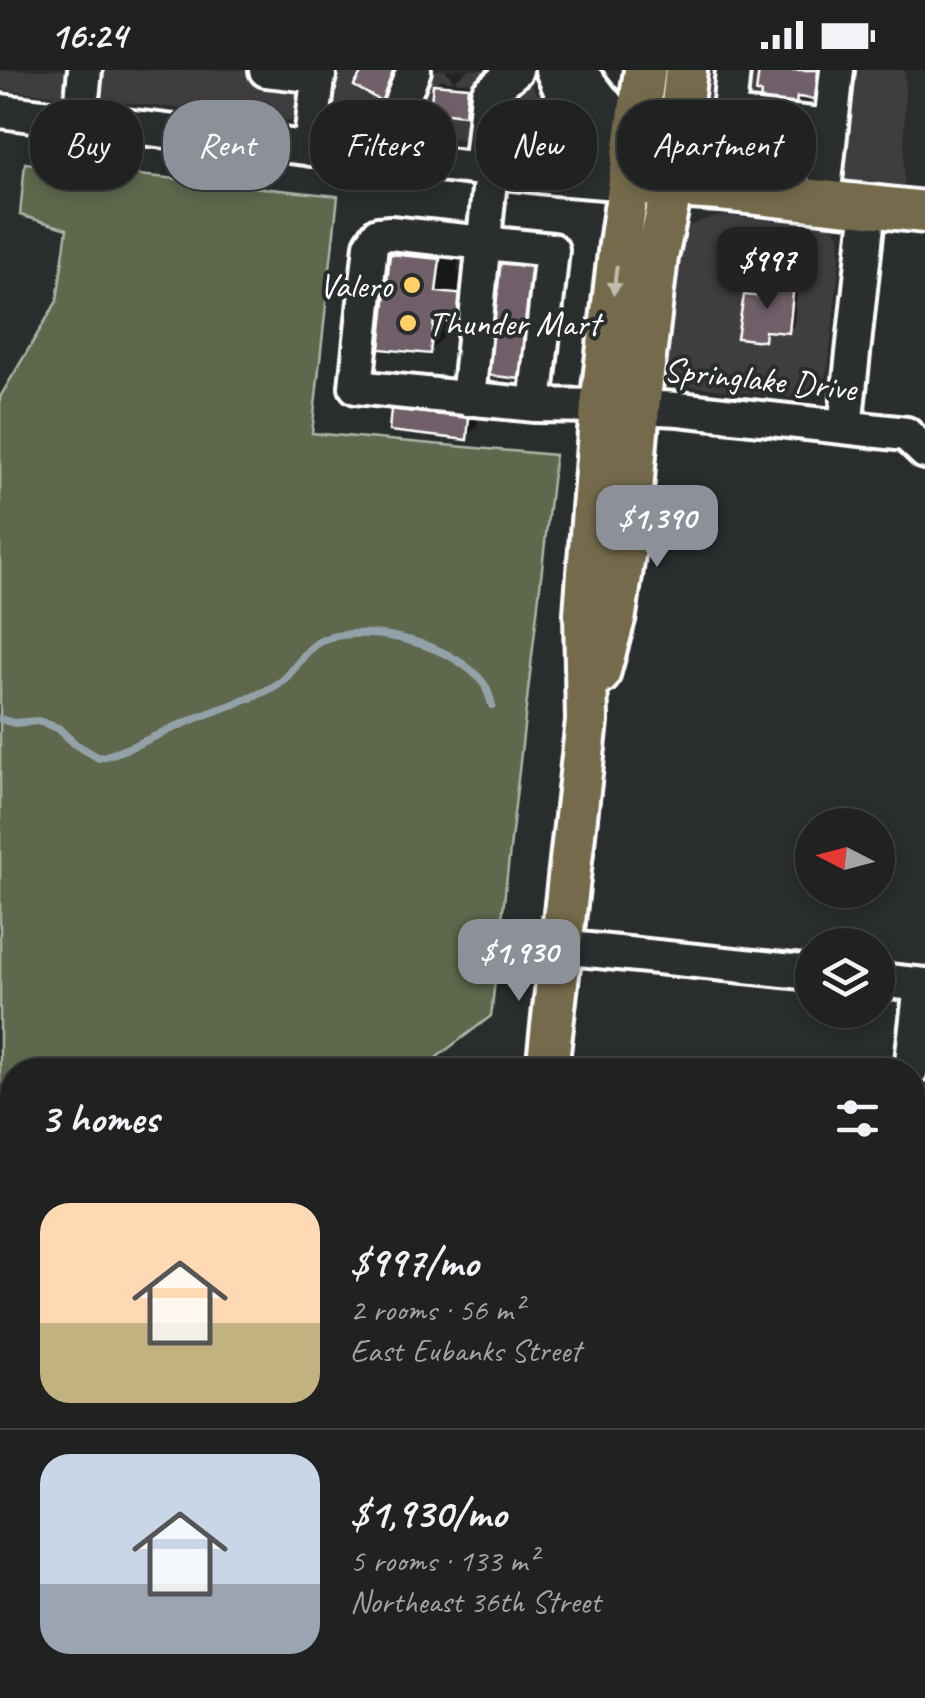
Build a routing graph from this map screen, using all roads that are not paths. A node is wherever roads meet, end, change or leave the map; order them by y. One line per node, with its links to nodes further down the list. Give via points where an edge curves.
1 (85, 70): 12 (street)
2 (266, 70): 10 (street)
3 (414, 70): 14 (street)
4 (516, 70): 15 (street)
5 (552, 70): 16 (street)
6 (574, 70): 22 (street)
7 (645, 70): 17 (main road)
8 (837, 70): 24 (street)
9 (686, 71): 11 (street); 18 (main road)
10 (319, 73): 13 (street)
11 (733, 74): 19 (street)
12 (82, 100)
13 (316, 100)
14 (402, 100)
15 (488, 100)
16 (564, 100)
17 (641, 100)
18 (682, 100)
19 (730, 100)
20 (0, 111): 21 (street)
21 (30, 114)
22 (617, 118)
23 (816, 124): 24 (street)
24 (831, 126): 31 (street)
25 (143, 128): 27 (street)
26 (597, 143): 28 (street)
27 (310, 148)
28 (617, 168)
29 (816, 179): 31 (street)
30 (816, 182): 31 (main road)
31 (825, 182): 35 (main road)
32 (490, 190): 37 (street)
33 (629, 190): 40 (main road, one-way to 40, via 620,244)
34 (671, 190): 40 (main road)
35 (869, 206): 36 (main road); 41 (street)
36 (925, 212)
37 (484, 242): 38 (street); 38 (street, Springlake Drive, via 378,234 371,245 356,387); 39 (street, via 552,250)
38 (468, 399): 39 (street, Springlake Drive)
39 (535, 406): 40 (street, Springlake Drive)
40 (620, 406): 41 (street, Springlake Drive); 43 (main road, via 630,515 615,615 586,722)
41 (845, 427): 42 (street, Springlake Drive, via 906,434)
42 (925, 452)
43 (560, 946): 44 (street); 47 (main road)
44 (795, 971)
45 (895, 982): 46 (street)
46 (923, 985): 48 (street)
47 (548, 1058)
48 (913, 1058)

